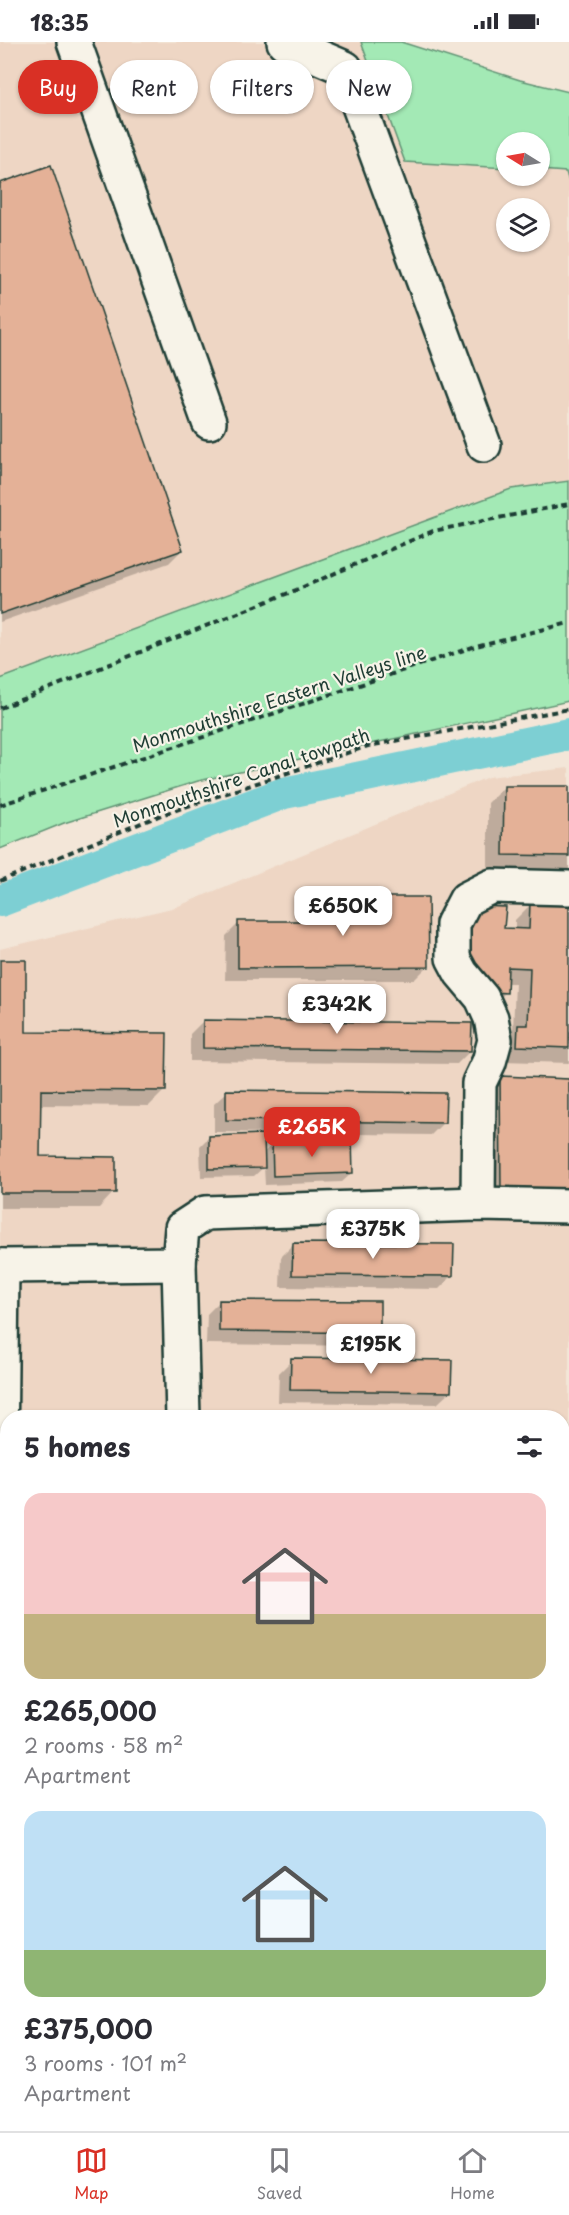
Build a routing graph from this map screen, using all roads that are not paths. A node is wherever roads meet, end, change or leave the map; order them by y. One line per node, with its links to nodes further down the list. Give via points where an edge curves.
1 (74, 42): 3 (street)
2 (284, 42): 4 (street, via 345,68)
3 (209, 422)
4 (484, 445)
5 (569, 888): 6 (street, via 492,886 466,899 453,924 453,958 482,999 495,1040 479,1083)
6 (478, 1204): 7 (street); 8 (street, via 205,1213 182,1228)
7 (569, 1206)
8 (179, 1264): 9 (street); 11 (street)
9 (1, 1266): 10 (street)
10 (0, 1410)
11 (183, 1410)

